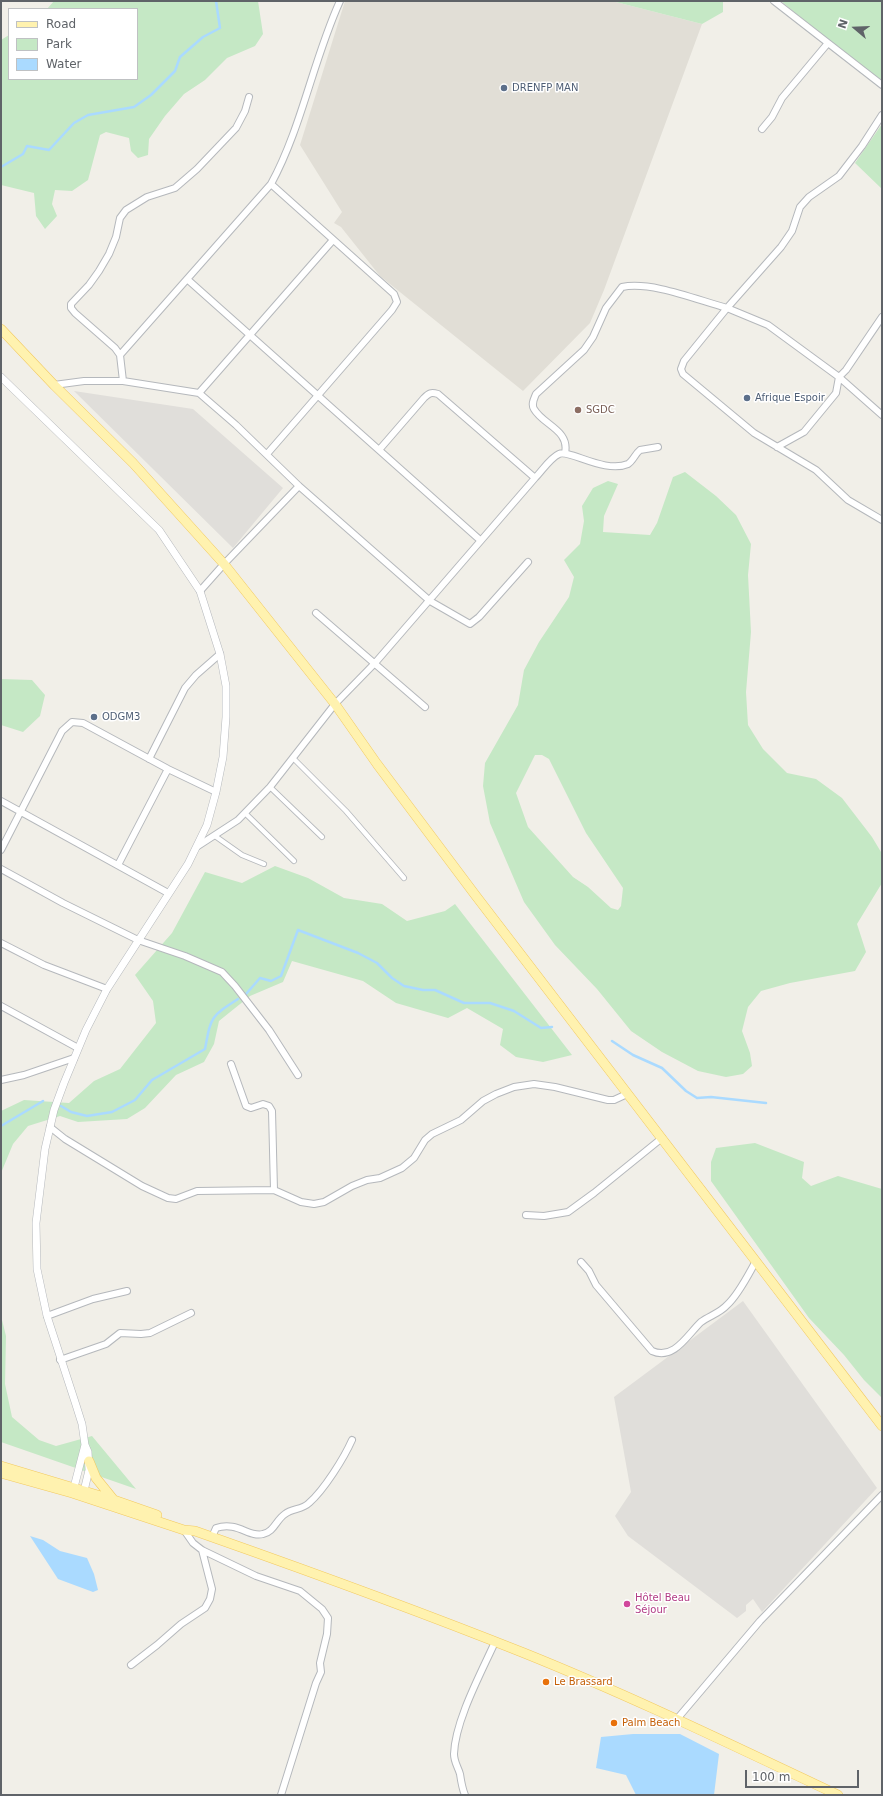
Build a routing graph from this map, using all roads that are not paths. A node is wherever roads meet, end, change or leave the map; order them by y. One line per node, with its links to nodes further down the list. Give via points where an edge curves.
1 (340, 1): 8 (street, via 331,20 294,131)
2 (774, 1): 3 (street)
3 (828, 43): 4 (street); 7 (street, via 782,98)
4 (882, 84)
5 (249, 97): 15 (street, via 236,128 197,169 175,188 147,197 126,210 120,218 109,254 89,285 71,304 75,313)
6 (882, 115): 11 (street, via 839,176 800,207 792,231 781,247)
7 (762, 129)
8 (271, 184): 9 (street); 10 (street)
9 (333, 240): 14 (street); 21 (street, via 394,294 397,302)
10 (187, 279): 14 (street); 15 (street)
11 (727, 308): 17 (street, via 768,325); 24 (street, via 684,362 681,368 683,374 754,433); 26 (street, via 655,288 634,285 622,287 606,308 584,350 536,394 533,402 534,409 563,436 567,445)
12 (882, 317): 17 (street)
13 (1, 329): 19 (main road)
14 (250, 335): 20 (street); 21 (street)
15 (120, 355): 18 (street)
16 (1, 377): 34 (street, via 153,522)
17 (839, 377): 22 (street); 24 (street, via 836,393 804,432)
18 (123, 381): 19 (street, via 84,381); 20 (street)
19 (54, 385): 33 (main road, via 133,463)
20 (199, 393): 27 (street)
21 (317, 396): 25 (street); 27 (street)
22 (882, 415)
23 (658, 447): 26 (street, via 640,450 630,463 619,466 600,465)
24 (777, 447): 30 (street, via 816,470 848,500)
25 (379, 450): 28 (street, via 424,398 429,393 434,393); 31 (street)
26 (565, 453): 28 (street, via 557,455)
27 (267, 454): 29 (street)
28 (535, 478): 31 (street)
29 (299, 486): 33 (street); 35 (street)
30 (882, 520)
31 (480, 540): 35 (street)
32 (528, 562): 35 (street, via 470,624)
33 (224, 564): 34 (street); 39 (main road)
34 (200, 591): 37 (street)
35 (430, 600): 38 (street)
36 (316, 613): 38 (street)
37 (220, 654): 42 (street, via 185,688); 45 (street, via 226,686 226,717 223,757)
38 (375, 663): 39 (street); 40 (street)
39 (335, 704): 41 (street); 68 (main road, via 434,841)
40 (425, 707)
41 (294, 758): 44 (street); 57 (street, via 346,811)
42 (149, 759): 43 (street); 47 (street, via 83,723 72,722 62,731)
43 (168, 770): 45 (street); 55 (street)
44 (270, 787): 48 (street); 50 (street)
45 (216, 792): 51 (street)
46 (1, 801): 47 (street)
47 (21, 811): 52 (street); 55 (street)
48 (245, 813): 49 (street); 53 (street)
49 (215, 836): 51 (street); 54 (street, via 242,855)
50 (322, 838)
51 (198, 846): 58 (street)
52 (1, 850)
53 (294, 861)
54 (264, 864)
55 (118, 865): 58 (street)
56 (1, 869): 59 (street)
57 (404, 878)
58 (168, 893): 59 (street)
59 (138, 940): 61 (street); 66 (street, via 222,972 269,1030)
60 (1, 943): 61 (street, via 44,965)
61 (107, 989): 63 (street)
62 (1, 1006): 63 (street)
63 (78, 1048): 64 (street)
64 (74, 1058): 67 (street); 69 (street)
65 (231, 1064): 71 (street, via 246,1106 251,1108 263,1104 269,1106 272,1111)
66 (298, 1075)
67 (1, 1080)
68 (627, 1094): 70 (main road); 71 (street, via 608,1100 555,1086 534,1084 514,1087 483,1101 461,1120 432,1134 414,1158 392,1173 360,1183 324,1202 314,1204 301,1202)
69 (50, 1127): 71 (street, via 65,1139 142,1186 168,1198 176,1199 197,1191); 77 (street, via 40,1178 36,1224 37,1269)
70 (662, 1138): 72 (street, via 568,1212 544,1216); 73 (main road)
71 (274, 1190)
72 (526, 1215)
73 (756, 1261): 74 (street, via 727,1306 701,1322 688,1339 668,1353 662,1354 652,1351 596,1285); 79 (main road)
74 (581, 1262)
75 (126, 1291): 77 (street, via 93,1299)
76 (191, 1313): 78 (street, via 150,1333 120,1333 106,1344)
77 (47, 1316): 78 (street)
78 (60, 1360): 81 (street, via 82,1424)
79 (882, 1426)
80 (352, 1440): 91 (street, via 337,1468 310,1503 301,1509 290,1510 271,1530 262,1535 232,1526 223,1526 216,1528)
81 (85, 1445): 82 (street); 85 (street)
82 (89, 1462): 86 (street); 88 (main road, via 98,1482)
83 (1, 1466): 85 (main road)
84 (1, 1473): 85 (main road)
85 (73, 1490): 86 (main road)
86 (84, 1494): 88 (main road); 89 (main road)
87 (882, 1495): 95 (street, via 760,1621)
88 (114, 1500): 90 (main road)
89 (184, 1530): 90 (main road); 92 (street, via 193,1543)
90 (195, 1531): 91 (main road)
91 (212, 1537): 93 (main road)
92 (202, 1550): 94 (street, via 212,1589 205,1608); 96 (street, via 256,1576 300,1591 322,1609 328,1618 328,1634 320,1662 321,1672)
93 (495, 1642): 95 (main road); 97 (street, via 462,1718 455,1743 455,1763)
94 (130, 1665)
95 (677, 1719): 98 (main road)
96 (280, 1795)
97 (465, 1795)
98 (838, 1795)

